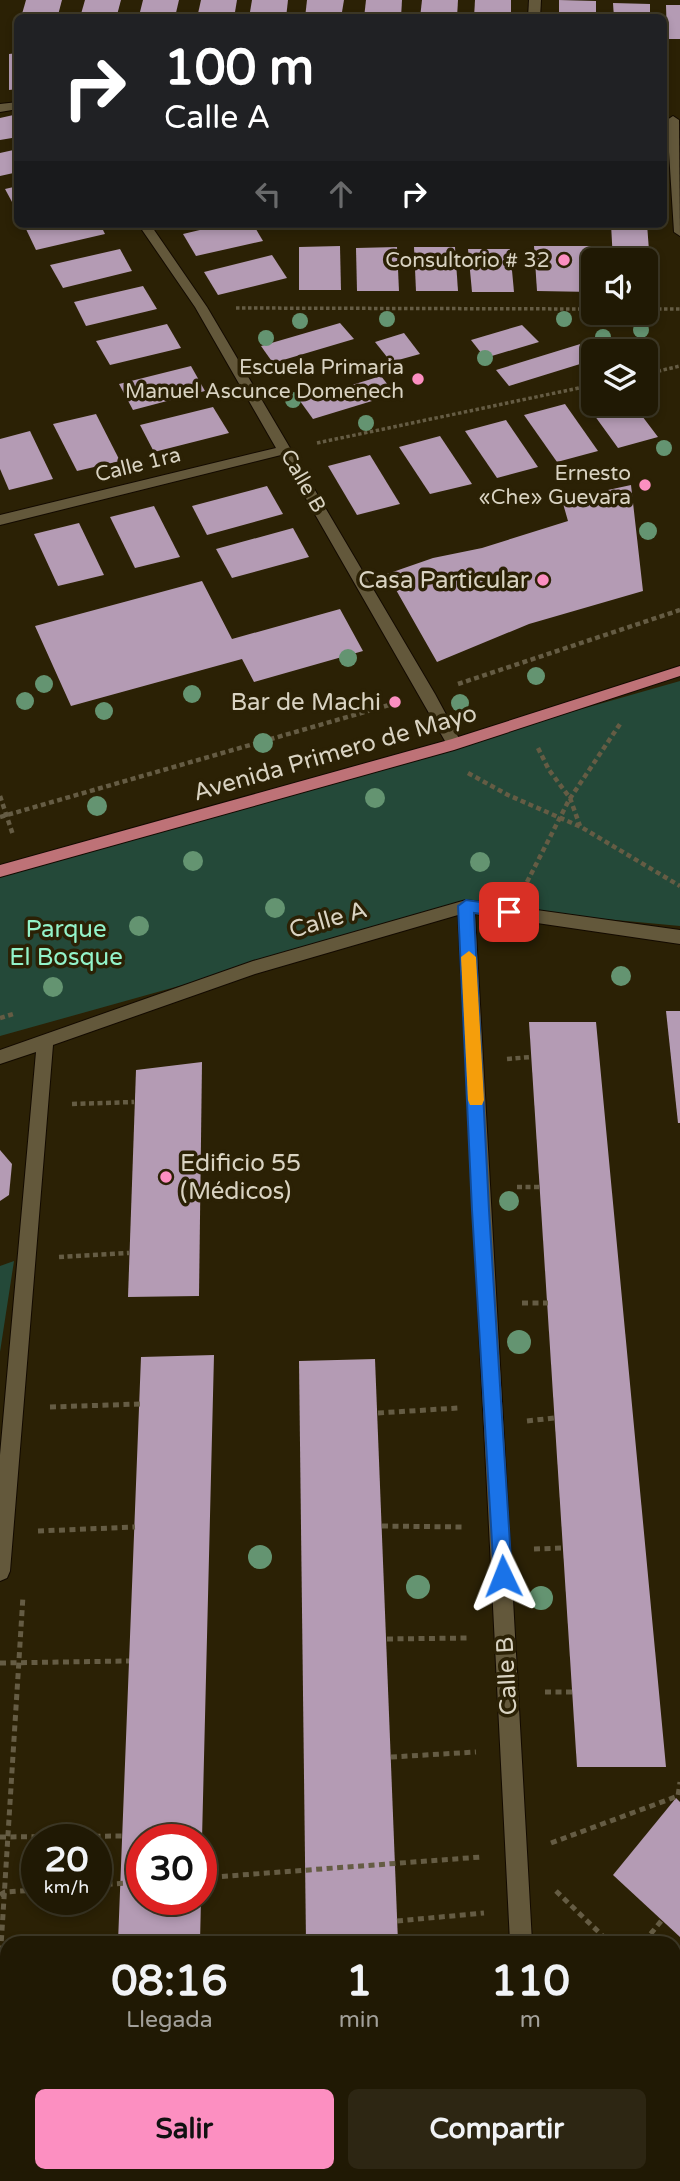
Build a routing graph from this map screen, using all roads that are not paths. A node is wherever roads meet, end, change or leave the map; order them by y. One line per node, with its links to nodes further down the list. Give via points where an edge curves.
1 (672, 120): 3 (street)
2 (147, 228): 4 (street, Calle B, via 201,307)
3 (680, 232)
4 (285, 450): 5 (street, Calle 1ra); 7 (street, Calle B)
5 (0, 520)
6 (680, 671): 7 (main road, Avenida Primero de Mayo)
7 (454, 744): 8 (main road, Avenida Primero de Mayo)
8 (0, 871)
9 (466, 906): 10 (street, Calle A); 11 (street, Calle A, via 253,968); 14 (street, Calle B)
10 (680, 937)
11 (45, 1042): 12 (street, Calle A); 13 (street)
12 (0, 1057)
13 (0, 1571)
14 (521, 1936)

